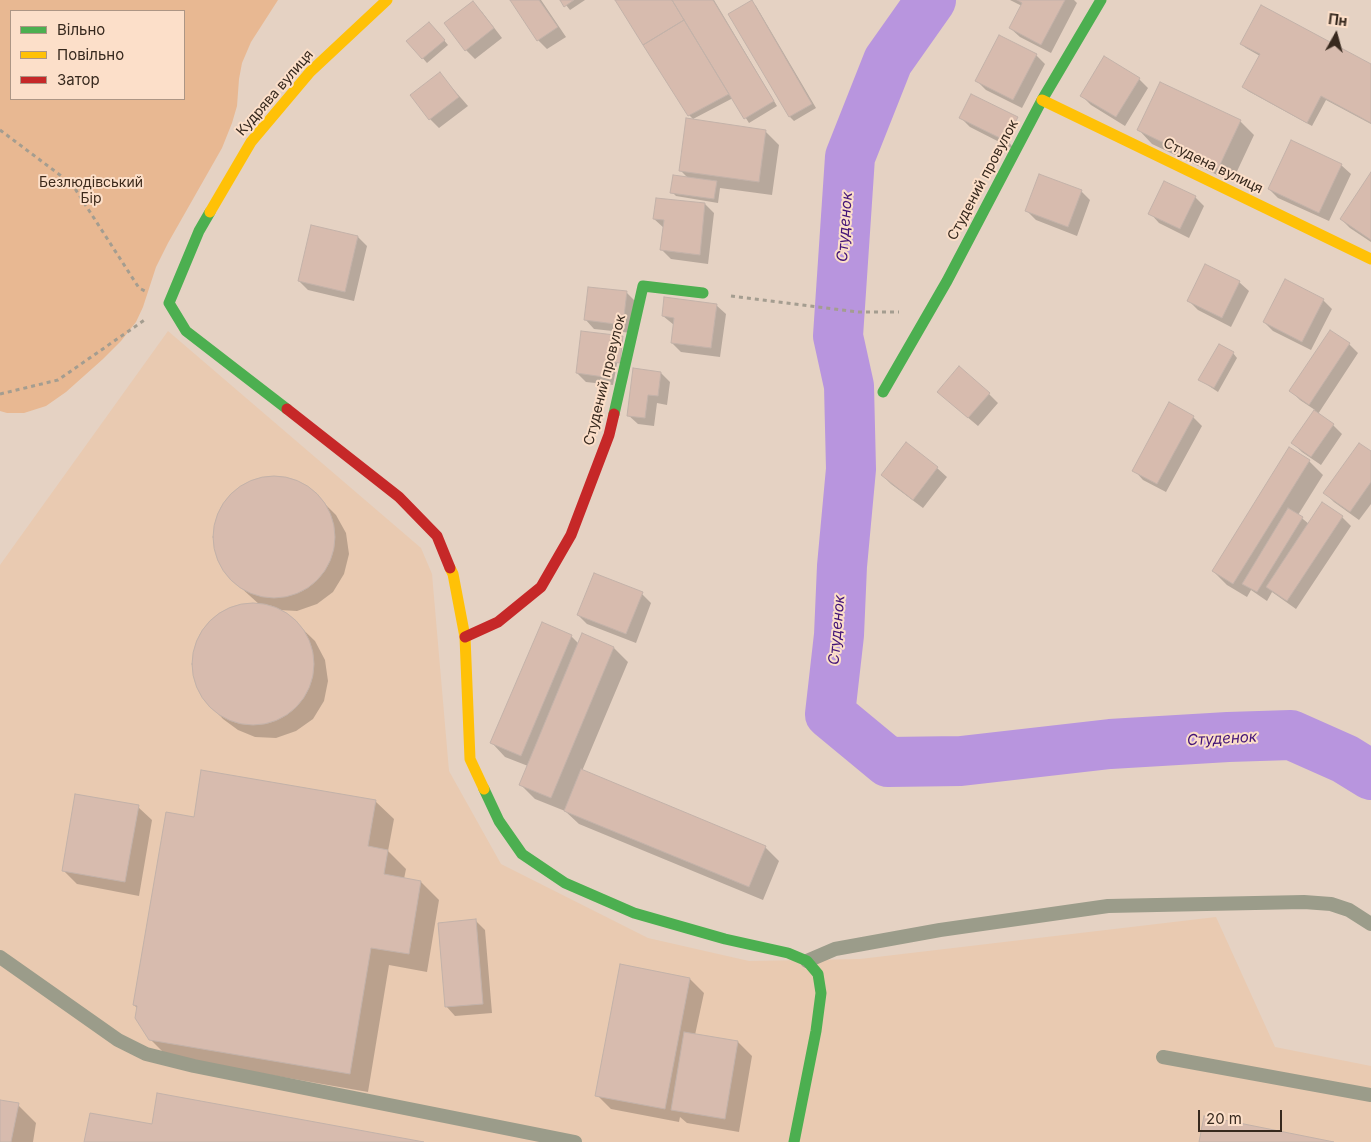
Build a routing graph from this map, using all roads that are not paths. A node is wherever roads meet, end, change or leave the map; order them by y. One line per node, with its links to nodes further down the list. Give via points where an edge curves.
1 (387, 0): 7 (street, Кудрява вулиця, via 310,72 251,142 199,231 169,303 186,331 399,497 437,536 453,574)
2 (1101, 0): 3 (street, Студений провулок)
3 (1042, 100): 4 (street, Студена вулиця); 6 (street, Студений провулок, via 929,313)
4 (1371, 259)
5 (703, 293): 7 (street, Студений провулок, via 643,286 609,434 571,535 541,587 498,622)
6 (883, 392)
7 (465, 637): 10 (street, via 470,759 499,822 522,854 564,883 634,913)
8 (1371, 924): 10 (lane, via 1349,910 1331,904 1304,902 1108,906 921,933 836,949)
9 (0, 957): 13 (lane, via 118,1040 146,1054)
10 (807, 960): 14 (street, via 818,974 821,993)
11 (1163, 1057): 12 (lane)
12 (1371, 1095)
13 (575, 1142)
14 (794, 1142)

